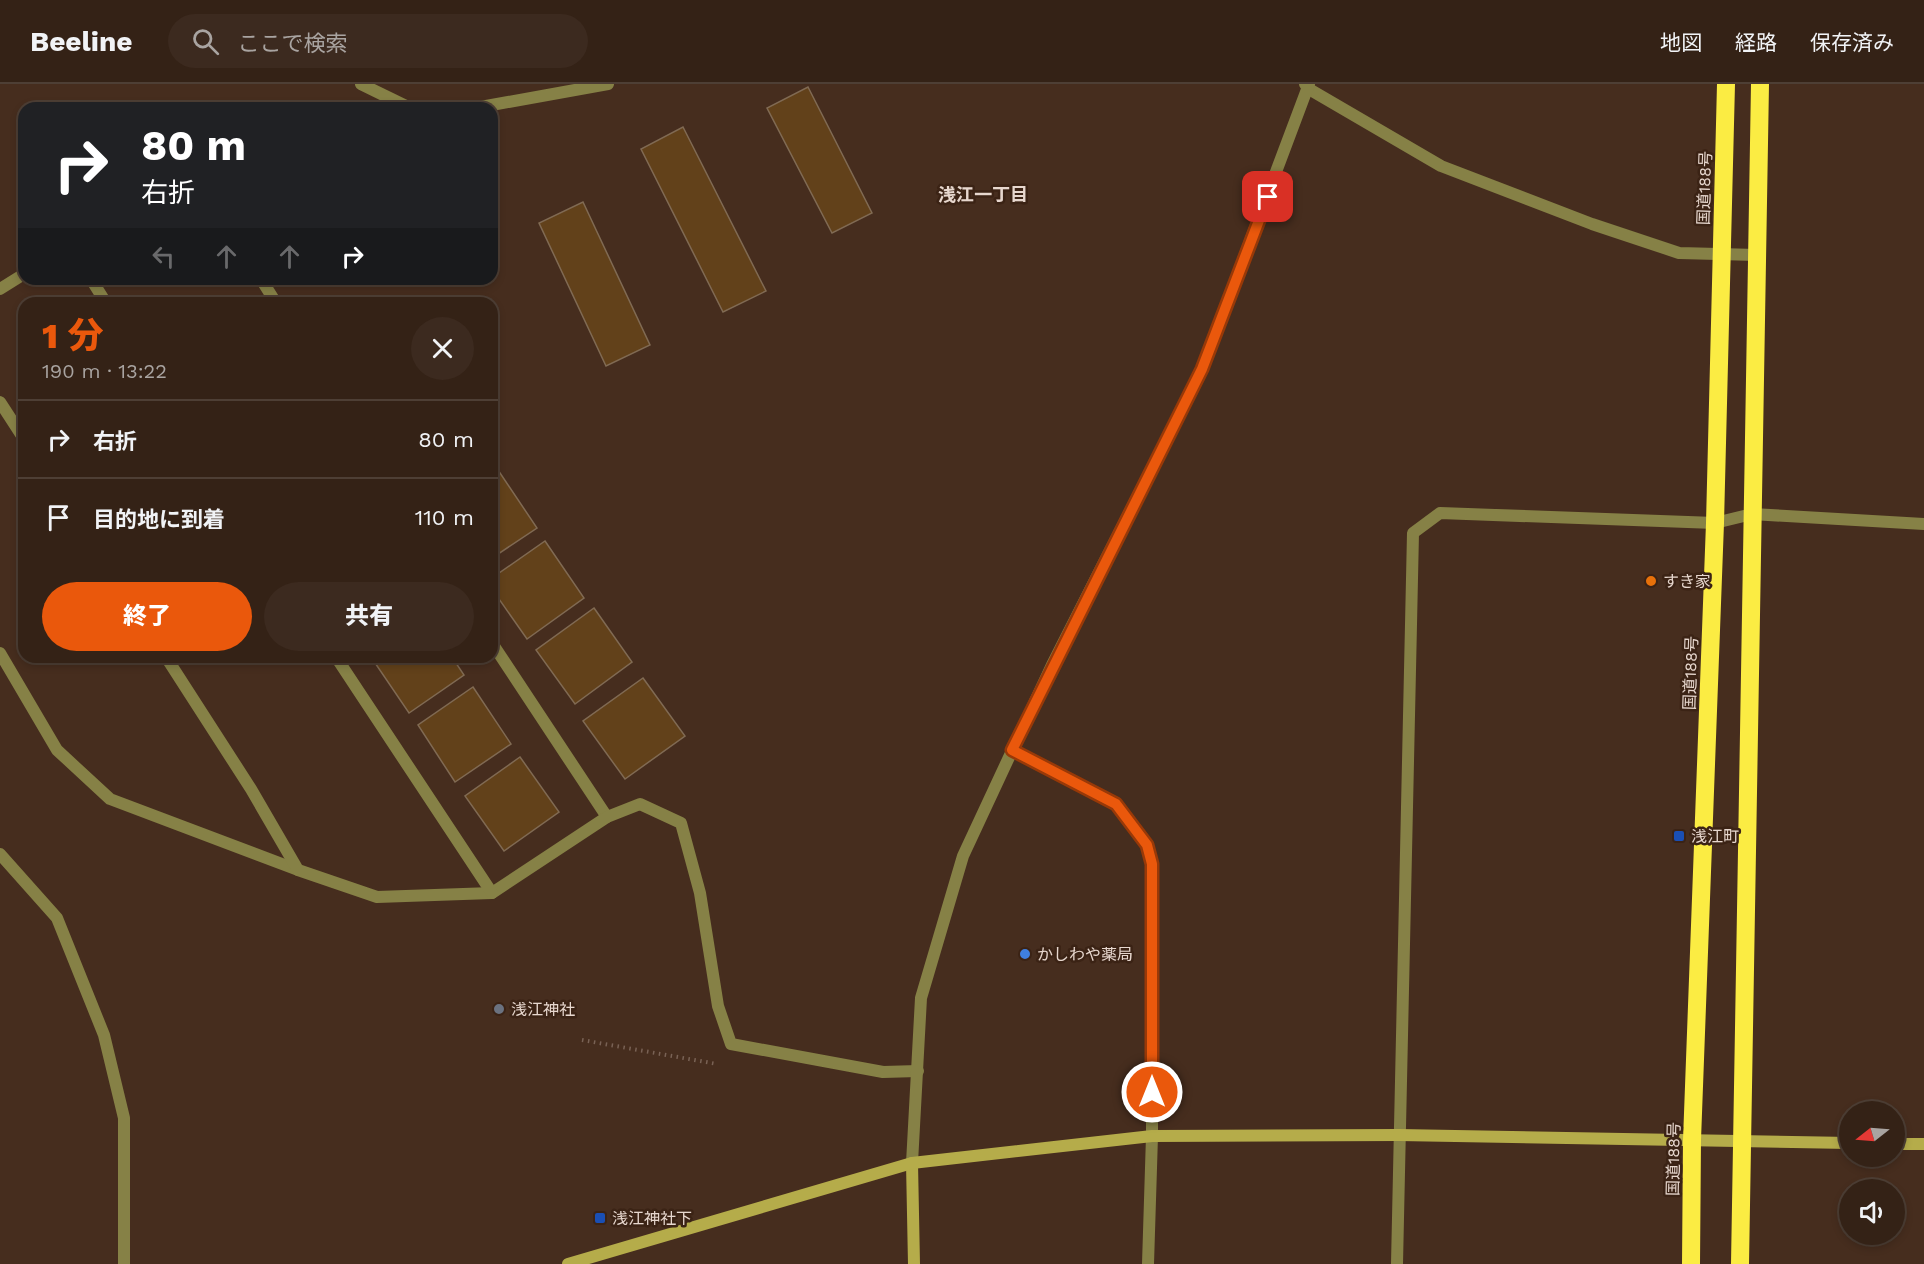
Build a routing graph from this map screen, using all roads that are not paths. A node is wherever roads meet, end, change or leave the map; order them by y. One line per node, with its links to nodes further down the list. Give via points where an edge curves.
1 (361, 84): 6 (street)
2 (608, 84): 7 (street)
3 (1726, 84): 9 (highway, 国道188号)
4 (1760, 84): 8 (highway)
5 (1308, 86): 9 (street, via 1441,166 1679,253); 21 (street, via 1202,369)
6 (398, 102)
7 (498, 104)
8 (1757, 255): 9 (street); 14 (highway)
9 (1722, 256): 15 (highway, 国道188号)
10 (18, 278): 11 (street)
11 (0, 289)
12 (2, 409): 13 (street)
13 (18, 431)
14 (1752, 514): 15 (street); 16 (street); 30 (highway)
15 (1715, 523): 27 (street, via 1440,513 1413,533); 29 (highway, 国道188号)
16 (1924, 524)
17 (498, 652): 22 (street)
18 (0, 653): 24 (street, via 57,750 110,799)
19 (170, 663): 24 (street)
20 (340, 663): 25 (street)
21 (1012, 750): 26 (street, via 963,856 924,987); 28 (street, via 1116,804 1147,845 1152,864)
22 (607, 817): 25 (street); 26 (street, via 640,804 681,823 700,893 718,1006 731,1044 883,1072)
23 (0, 854): 35 (street, via 57,918 104,1035 124,1118)
24 (298, 870): 25 (street, via 377,897)
25 (492, 893)
26 (918, 1071): 34 (street)
27 (1400, 1135): 28 (street); 29 (street); 39 (street)
28 (1152, 1136): 34 (street); 38 (street)
29 (1692, 1140): 30 (street); 40 (highway, 国道188号)
30 (1744, 1142): 31 (street); 41 (highway)
31 (1839, 1143)
32 (1905, 1144): 33 (street)
33 (1924, 1144)
34 (912, 1163): 36 (street); 37 (street)
35 (124, 1264)
36 (568, 1264)
37 (914, 1264)
38 (1148, 1264)
39 (1397, 1264)
40 (1691, 1264)
41 (1740, 1264)

